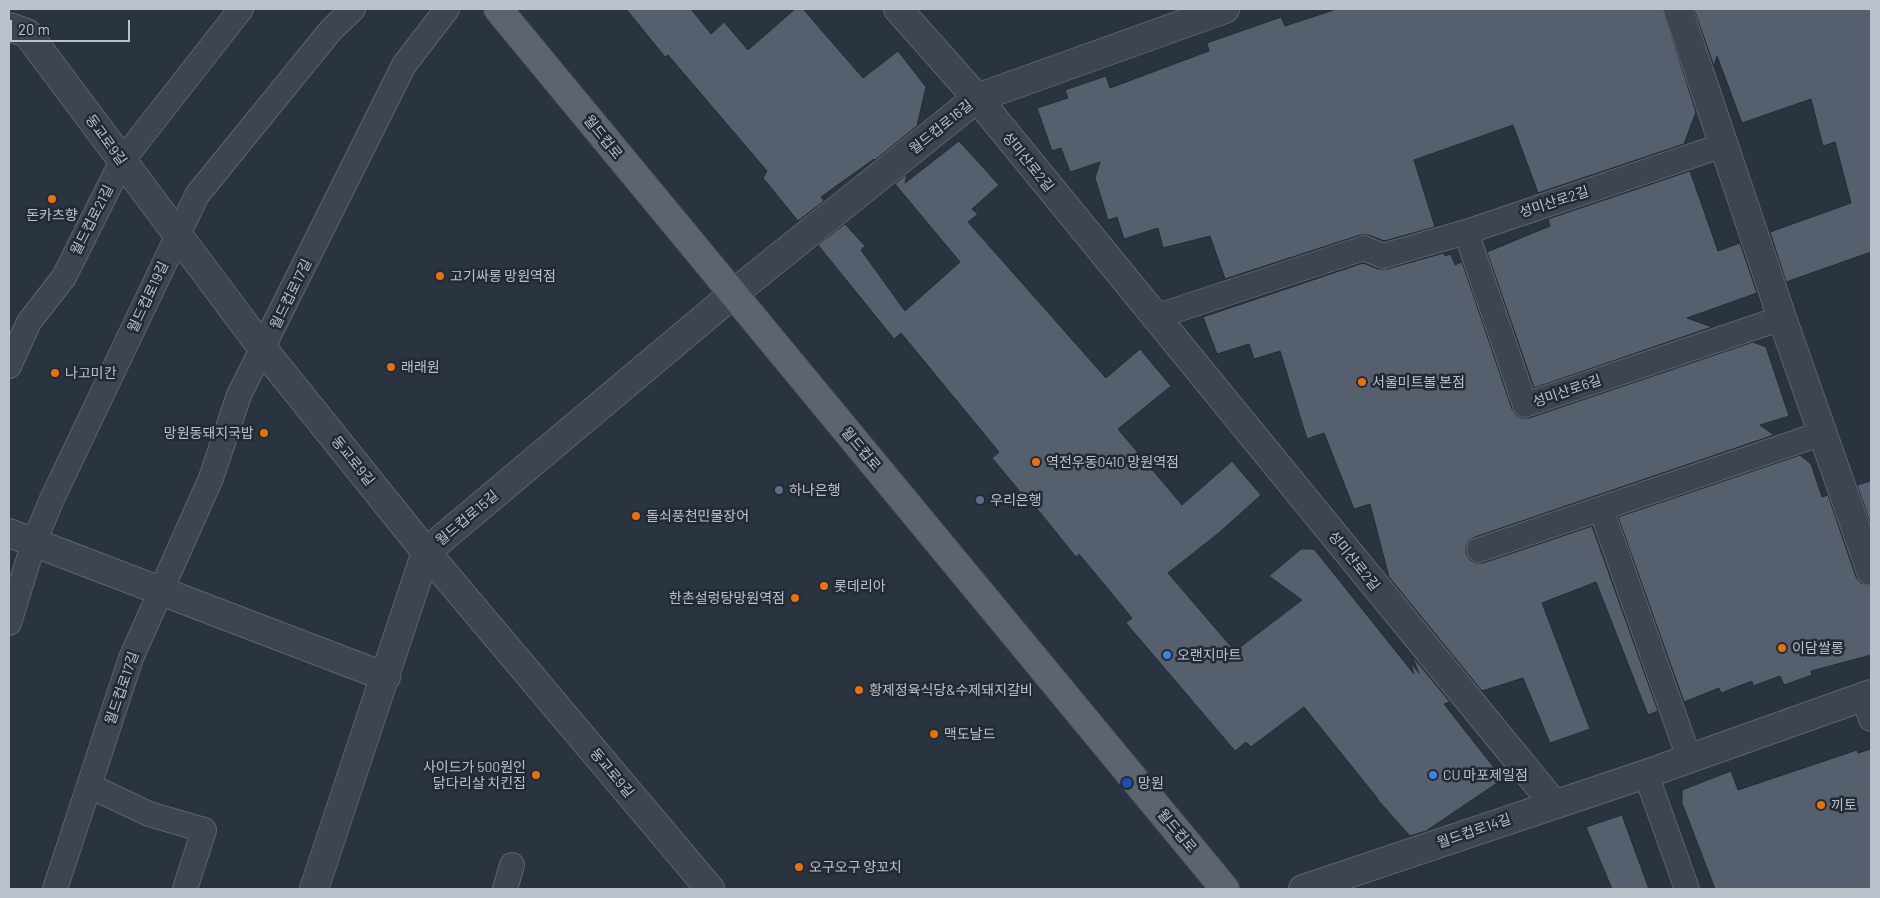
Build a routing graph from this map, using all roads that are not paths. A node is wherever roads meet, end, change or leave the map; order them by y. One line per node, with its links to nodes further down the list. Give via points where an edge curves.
1 (241, 9): 12 (lane, 월드컵로21길)
2 (353, 9): 14 (lane, 월드컵로19길, via 331,30 197,195)
3 (447, 9): 18 (lane, 월드컵로17길, via 404,65)
4 (498, 9): 15 (main road, 월드컵로)
5 (898, 9): 10 (street, 성미산로2길)
6 (1225, 9): 8 (street, 월드컵로16길)
7 (1678, 9): 11 (street)
8 (1182, 16): 10 (street, 월드컵로16길)
9 (9, 27): 12 (street, 동교로9길, via 27,33)
10 (977, 98): 15 (street, 월드컵로16길); 16 (street, 성미산로2길)
11 (1724, 145): 13 (lane, 성미산로2길); 17 (street)
12 (122, 161): 14 (street, 동교로9길); 19 (lane, 월드컵로21길, via 64,277 30,322)
13 (1466, 232): 16 (lane, 성미산로2길, via 1384,256 1364,248); 17 (lane, 성미산로6길, via 1525,405)
14 (178, 235): 18 (street, 동교로9길); 23 (lane, 월드컵로19길)
15 (733, 294): 25 (street, 월드컵로15길); 41 (main road, 월드컵로)
16 (1155, 317): 34 (street, 성미산로2길)
17 (1782, 318): 20 (street)
18 (263, 349): 25 (street, 동교로9길); 27 (lane, 월드컵로17길, via 239,395 211,478)
19 (9, 366)
20 (1823, 433): 21 (lane); 26 (street)
21 (1601, 509): 24 (lane); 31 (lane)
22 (9, 533): 23 (street)
23 (34, 542): 27 (street); 28 (lane, 월드컵로19길)
24 (1479, 550)
25 (426, 552): 29 (street, 월드컵로15길); 40 (street, 동교로9길)
26 (1871, 571)
27 (162, 592): 29 (street); 33 (lane, 월드컵로17길, via 131,658)
28 (9, 624)
29 (386, 676): 38 (street, 월드컵로15길)
30 (1869, 703): 31 (street, 월드컵로14길)
31 (1689, 758): 32 (street, 월드컵로14길)
32 (1646, 774): 34 (street, 월드컵로14길); 43 (lane)
33 (90, 786): 36 (lane, 월드컵로17길); 37 (lane, via 149,814 204,830)
34 (1554, 804): 42 (street, 월드컵로14길)
35 (512, 865): 39 (lane)
36 (54, 889)
37 (185, 889)
38 (314, 889)
39 (505, 889)
40 (710, 889)
41 (1225, 889)
42 (1303, 889)
43 (1687, 889)

